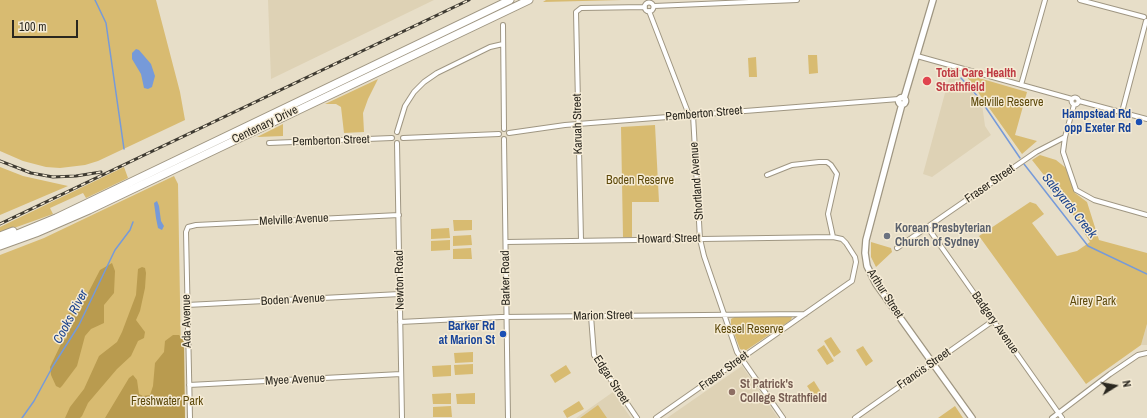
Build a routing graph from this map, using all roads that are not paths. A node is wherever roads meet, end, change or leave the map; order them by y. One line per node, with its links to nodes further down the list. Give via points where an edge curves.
1 (529, 0): 9 (highway, Centenary Drive)
2 (797, 0): 8 (street)
3 (933, 0): 14 (main road, Arthur Street)
4 (1045, 0): 15 (street)
5 (1080, 0): 11 (street)
6 (505, 1): 9 (street); 35 (highway, Centenary Drive)
7 (645, 6): 8 (street, via 650,2); 10 (street, Shortland Avenue); 23 (street, Karuah Street, via 578,8)
8 (654, 6): 10 (street, via 653,10)
9 (507, 11): 35 (highway, Centenary Drive)
10 (649, 11): 21 (street, Shortland Avenue)
11 (1146, 18): 20 (street)
12 (503, 26): 13 (street)
13 (503, 44): 24 (street); 25 (street, via 490,47 424,82 405,106)
14 (917, 56): 15 (street); 17 (main road, Arthur Street)
15 (1021, 84): 16 (street)
16 (1072, 99): 18 (street, via 1076,98); 19 (street)
17 (902, 100): 21 (street, Pemberton Street); 60 (main road, Arthur Street, via 868,228 865,253 870,274)
18 (1079, 101): 19 (street); 20 (street)
19 (1074, 105): 30 (street)
20 (1122, 112): 22 (street)
21 (691, 115): 23 (street, Pemberton Street); 43 (street, Shortland Avenue)
22 (1147, 119)
23 (577, 124): 26 (street, Pemberton Street); 44 (street, Karuah Street)
24 (504, 128): 26 (street); 27 (street)
25 (397, 132): 28 (street); 29 (street)
26 (509, 133): 31 (street)
27 (498, 134): 29 (street); 31 (street)
28 (392, 138): 32 (street, Pemberton Street); 33 (street)
29 (403, 138): 33 (street)
30 (1065, 138): 37 (street, via 1063,152 1076,190 1094,200); 40 (street, Fraser Street, via 1036,152)
31 (504, 139): 46 (street, Barker Road)
32 (269, 143)
33 (397, 143): 36 (street, Newton Road)
34 (767, 174): 42 (street, via 792,165 827,162 831,165 837,174 828,214)
35 (140, 181): 38 (highway, Centenary Drive)
36 (398, 214): 39 (street, Melville Avenue); 50 (street, Newton Road)
37 (1147, 215)
38 (66, 216): 41 (highway); 45 (highway, Centenary Drive); 47 (highway, Centenary Drive); 49 (highway, via 58,227)
39 (189, 226): 51 (street, Ada Avenue, via 186,232)
40 (928, 228): 48 (street, Fraser Street); 56 (street, Badgery Avenue)
41 (0, 236)
42 (833, 236): 43 (street, Howard Street); 53 (street, Fraser Street, via 842,239 856,259 854,273 849,283)
43 (700, 239): 44 (street, Howard Street); 52 (street, Shortland Avenue)
44 (581, 240): 46 (street, Howard Street)
45 (0, 241)
46 (506, 242): 55 (street, Barker Road)
47 (0, 246)
48 (897, 248)
49 (0, 251)
50 (400, 294): 51 (street, Boden Avenue); 57 (street, Newton Road)
51 (187, 305): 62 (street, Ada Avenue)
52 (723, 314): 53 (street, Marion Street); 54 (street, Marion Street); 59 (street, Shortland Avenue)
53 (805, 314): 59 (street, Fraser Street)
54 (591, 316): 55 (street, Marion Street); 67 (street, Edgar Street, via 594,355)
55 (507, 318): 57 (street, Marion Street); 66 (street, Barker Road)
56 (994, 320): 60 (street, Francis Street); 63 (street, Badgery Avenue)
57 (400, 322): 61 (street, Newton Road)
58 (1147, 353): 63 (street, via 1138,355 1110,374)
59 (741, 358): 68 (street, Fraser Street); 69 (street, Shortland Avenue)
60 (933, 364): 70 (street, Francis Street); 71 (main road, Arthur Street)
61 (401, 374): 62 (street, Myee Avenue); 65 (street, Newton Road)
62 (189, 385): 64 (street, Ada Avenue)
63 (1059, 413): 72 (street); 73 (street, Badgery Avenue)
64 (190, 418)
65 (402, 418)
66 (508, 418)
67 (637, 418)
68 (656, 418)
69 (783, 418)
70 (855, 418)
71 (972, 418)
72 (1052, 418)
73 (1062, 418)

